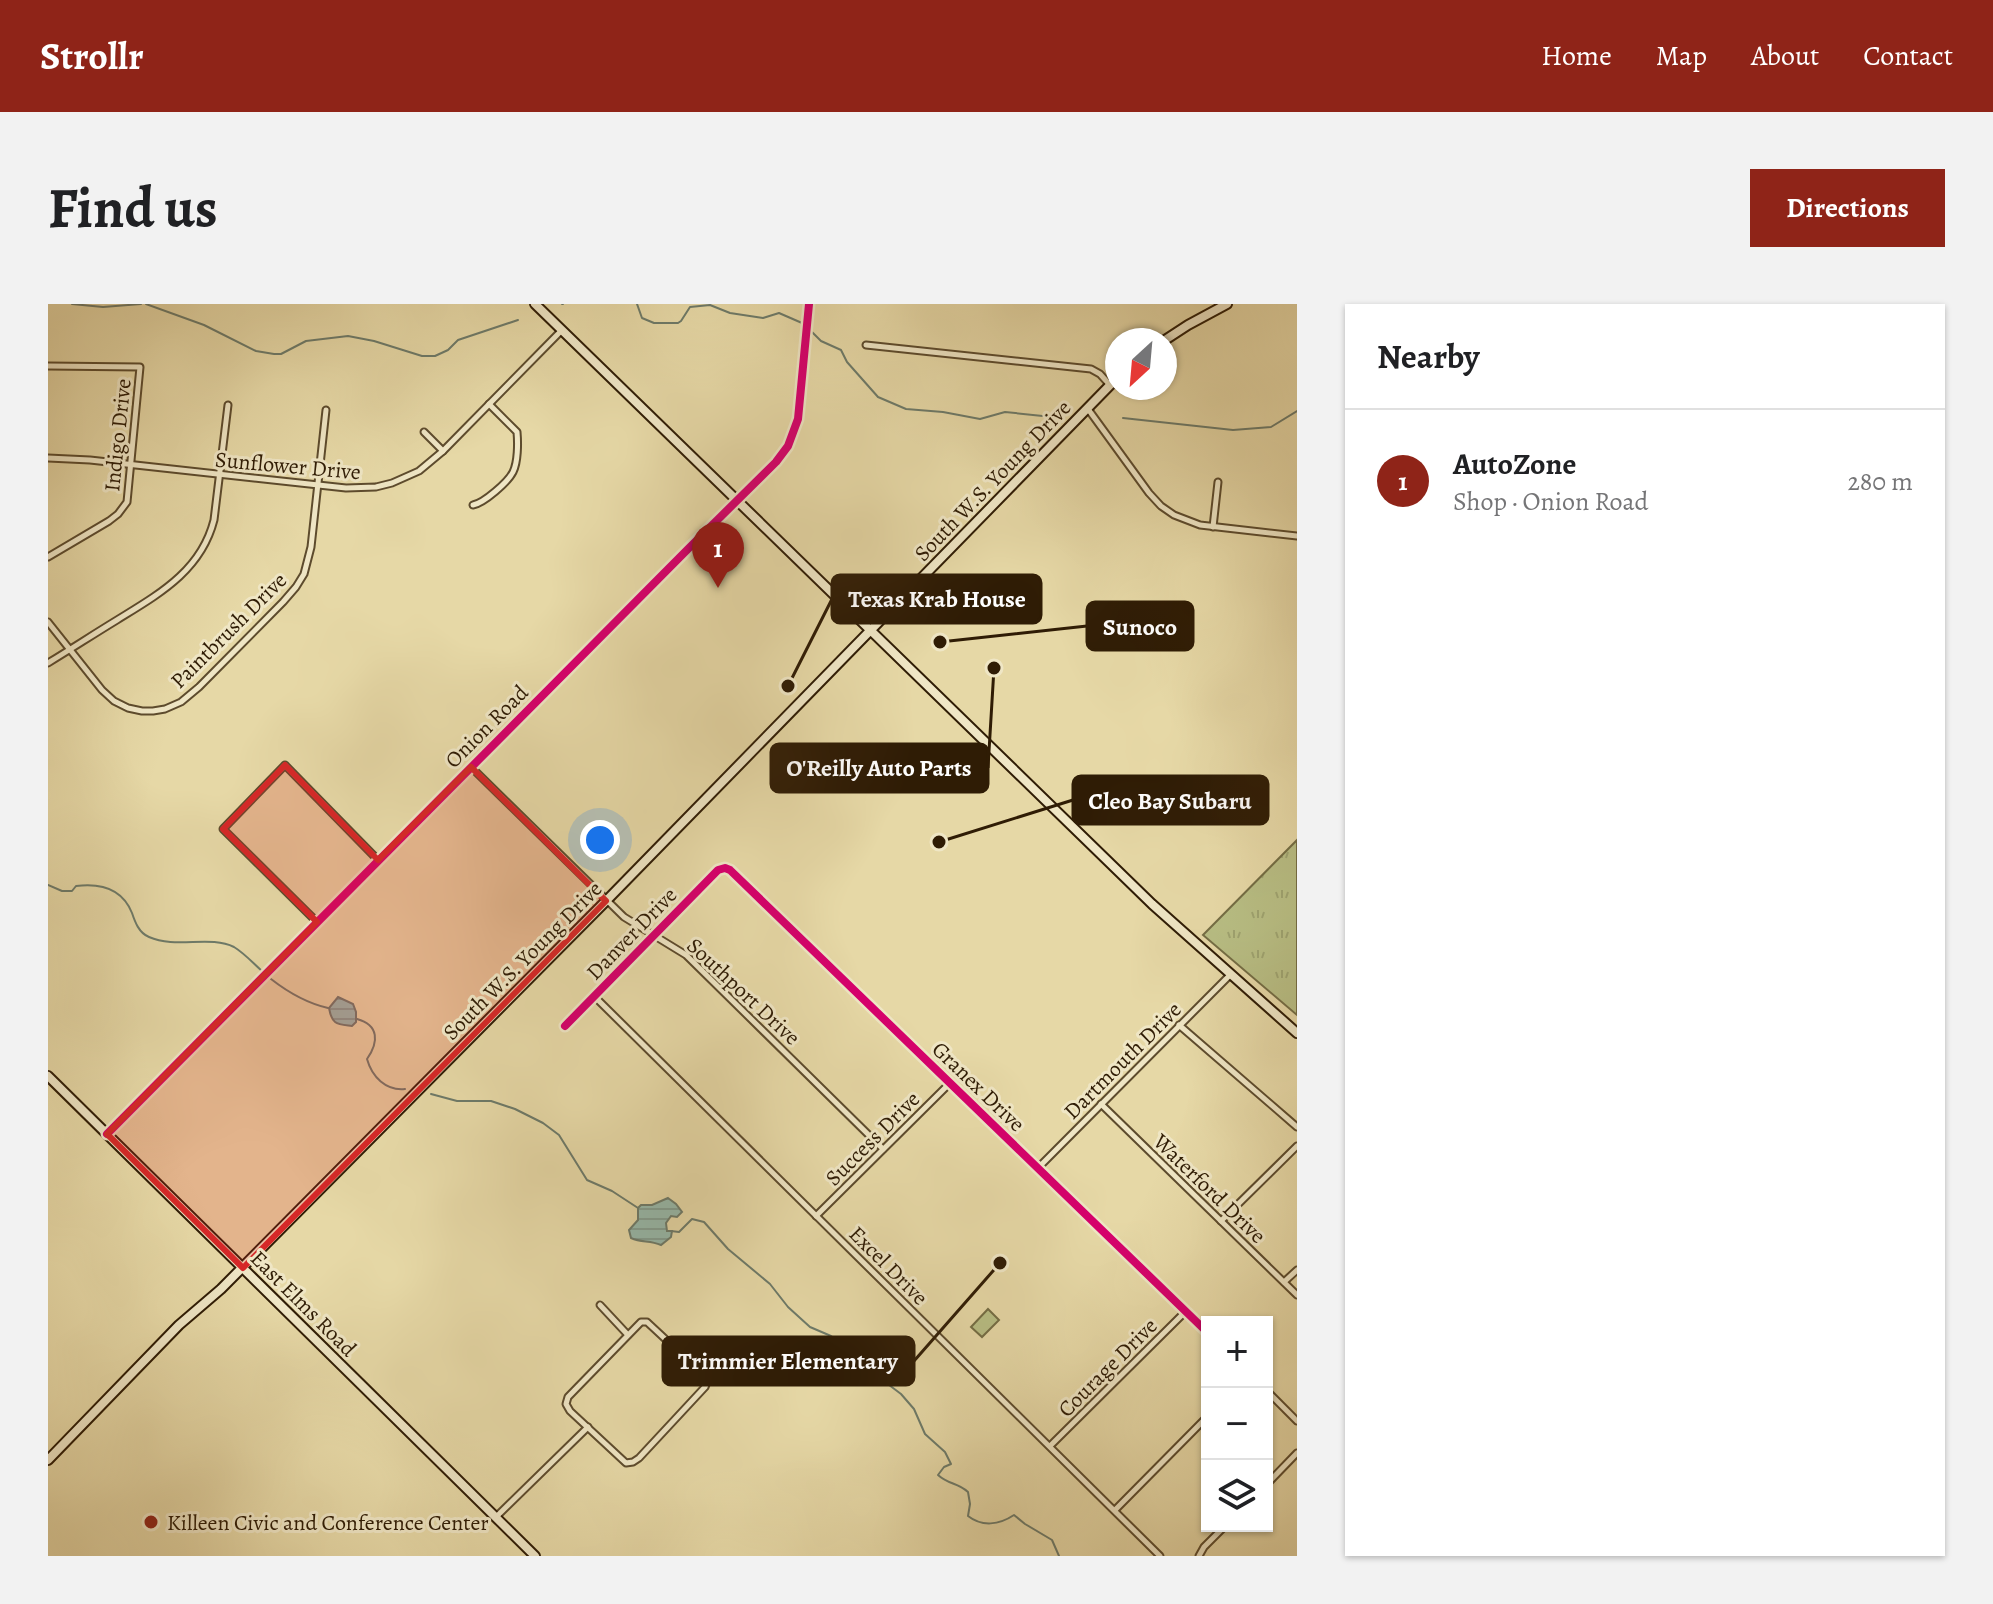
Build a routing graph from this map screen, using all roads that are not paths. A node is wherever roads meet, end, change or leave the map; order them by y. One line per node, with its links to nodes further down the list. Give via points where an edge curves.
1 (535, 304): 4 (main road)
2 (809, 304): 21 (street, Onion Road, via 793,435 776,462)
3 (1227, 304): 5 (main road)
4 (561, 331): 10 (street, Sunflower Drive); 21 (main road)
5 (1177, 332)
6 (866, 345): 8 (street, via 1091,369)
7 (48, 366): 17 (street, Indigo Drive, via 140,367)
8 (1105, 377)
9 (1105, 389): 12 (main road, South W.S. Young Drive)
10 (489, 404): 15 (street, Sunflower Drive); 22 (street, via 517,432 514,468 483,502)
11 (228, 405): 18 (street)
12 (1087, 407): 23 (street, via 1161,506 1188,522); 27 (main road, South W.S. Young Drive)
13 (326, 410): 20 (street, Paintbrush Drive)
14 (424, 432): 15 (street)
15 (443, 451): 20 (street, Sunflower Drive, via 419,471 392,483 361,489)
16 (48, 458): 17 (street, Sunflower Drive)
17 (132, 466): 18 (street, Sunflower Drive); 25 (street, Indigo Drive, via 124,508)
18 (220, 476): 20 (street, Sunflower Drive); 28 (street, via 212,530 189,569)
19 (1218, 482): 23 (street)
20 (319, 485): 28 (street, Paintbrush Drive, via 308,562 296,587 181,702 153,711 128,708 102,690)
21 (737, 501): 27 (main road); 30 (street, Onion Road)
22 (473, 505)
23 (1213, 527): 24 (street)
24 (1297, 536)
25 (48, 557)
26 (48, 622): 28 (street, Paintbrush Drive)
27 (872, 630): 33 (main road, South W.S. Young Drive); 36 (main road)
28 (69, 650): 29 (street)
29 (48, 663)
30 (471, 767): 31 (street, Onion Road); 33 (street, Southport Drive)
31 (378, 860): 34 (street, Onion Road); 34 (street, via 285,765 223,829)
32 (725, 868): 35 (street, Danver Drive); 42 (street, Granex Drive)
33 (606, 901): 35 (street, Southport Drive); 51 (main road, South W.S. Young Drive)
34 (317, 922): 45 (street, Onion Road)
35 (653, 935): 37 (street, Danver Drive); 47 (street, Southport Drive, via 686,955)
36 (1230, 975): 38 (street, Dartmouth Drive); 40 (main road)
37 (594, 996): 39 (street, Danver Drive); 49 (street, Excel Drive)
38 (1179, 1025): 43 (street, Dartmouth Drive); 44 (street)
39 (565, 1026)
40 (1297, 1033)
41 (48, 1076): 45 (main road, East Elms Road)
42 (950, 1083): 47 (street, Success Drive); 48 (street, Granex Drive)
43 (1101, 1104): 48 (street, Dartmouth Drive); 50 (street, Waterford Drive)
44 (1297, 1127)
45 (107, 1134): 51 (main road, East Elms Road)
46 (1297, 1146): 50 (street)
47 (883, 1149): 49 (street, Success Drive)
48 (1038, 1168): 56 (street, Granex Drive)
49 (816, 1216): 63 (street, Excel Drive)
50 (1221, 1221): 53 (street, Waterford Drive)
51 (243, 1268): 65 (main road, South W.S. Young Drive, via 179,1325); 68 (main road, East Elms Road)
52 (1297, 1270): 53 (street)
53 (1284, 1282): 54 (street, Waterford Drive)
54 (1297, 1295)
55 (600, 1305): 58 (street)
56 (1186, 1311): 57 (street, Granex Drive); 63 (street, Courage Drive)
57 (1201, 1326)
58 (628, 1335): 62 (street, via 568,1397 570,1411); 62 (street, via 647,1322 704,1375 705,1387 633,1462 617,1456)
59 (1273, 1397): 60 (street)
60 (1297, 1421)
61 (1201, 1423): 67 (street)
62 (588, 1427): 68 (street)
63 (1050, 1446): 67 (street, Excel Drive)
64 (1297, 1453): 66 (street)
65 (48, 1460)
66 (1273, 1478)
67 (1115, 1510): 71 (street, Excel Drive)
68 (496, 1517): 70 (main road, East Elms Road)
69 (1219, 1532): 72 (street)
70 (535, 1556)
71 (1160, 1556)
72 (1199, 1556)

